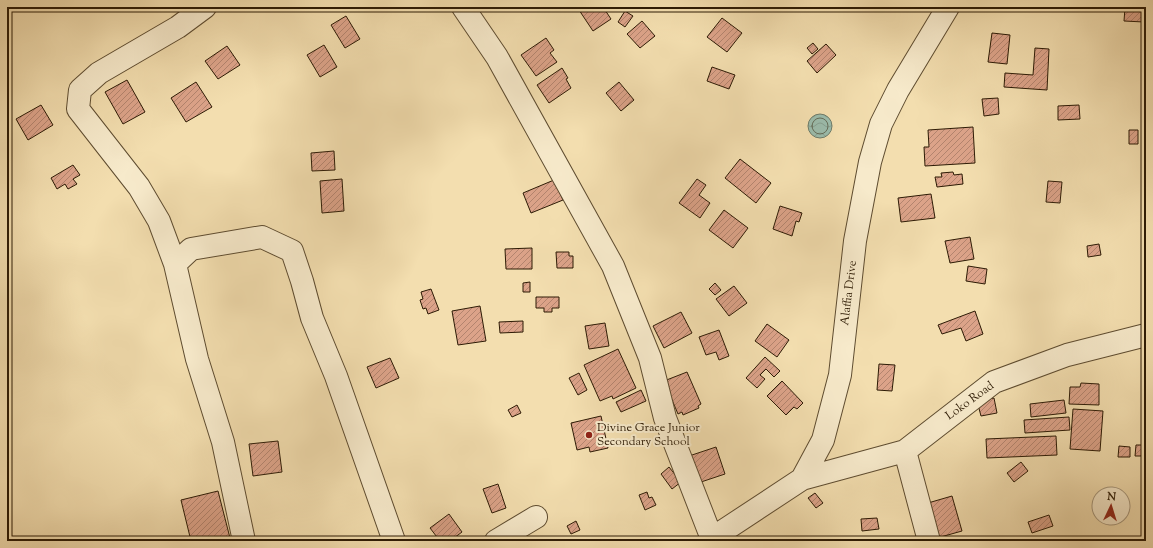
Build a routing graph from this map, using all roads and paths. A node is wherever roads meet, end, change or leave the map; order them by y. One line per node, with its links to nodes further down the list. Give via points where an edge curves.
1 (205, 7): 4 (street, via 178,28 99,73 80,90 78,109 139,187 159,221)
2 (463, 7): 9 (street, via 497,57 613,266 650,358 665,418)
3 (948, 7): 7 (street, Alaffia Drive, via 898,90 881,124 870,162 855,241 840,375 824,440)
4 (175, 264): 10 (street, via 197,359 223,442); 11 (street, via 191,249 262,237 292,251 312,318 336,376)
5 (1146, 335): 6 (street, Loko Road, via 1066,355 994,382)
6 (905, 451): 7 (street, Loko Road); 13 (street)
7 (802, 478): 9 (street, Alaffia Drive)
8 (536, 517): 12 (street)
9 (710, 540)
10 (244, 541)
11 (394, 541)
12 (496, 541)
13 (929, 541)

